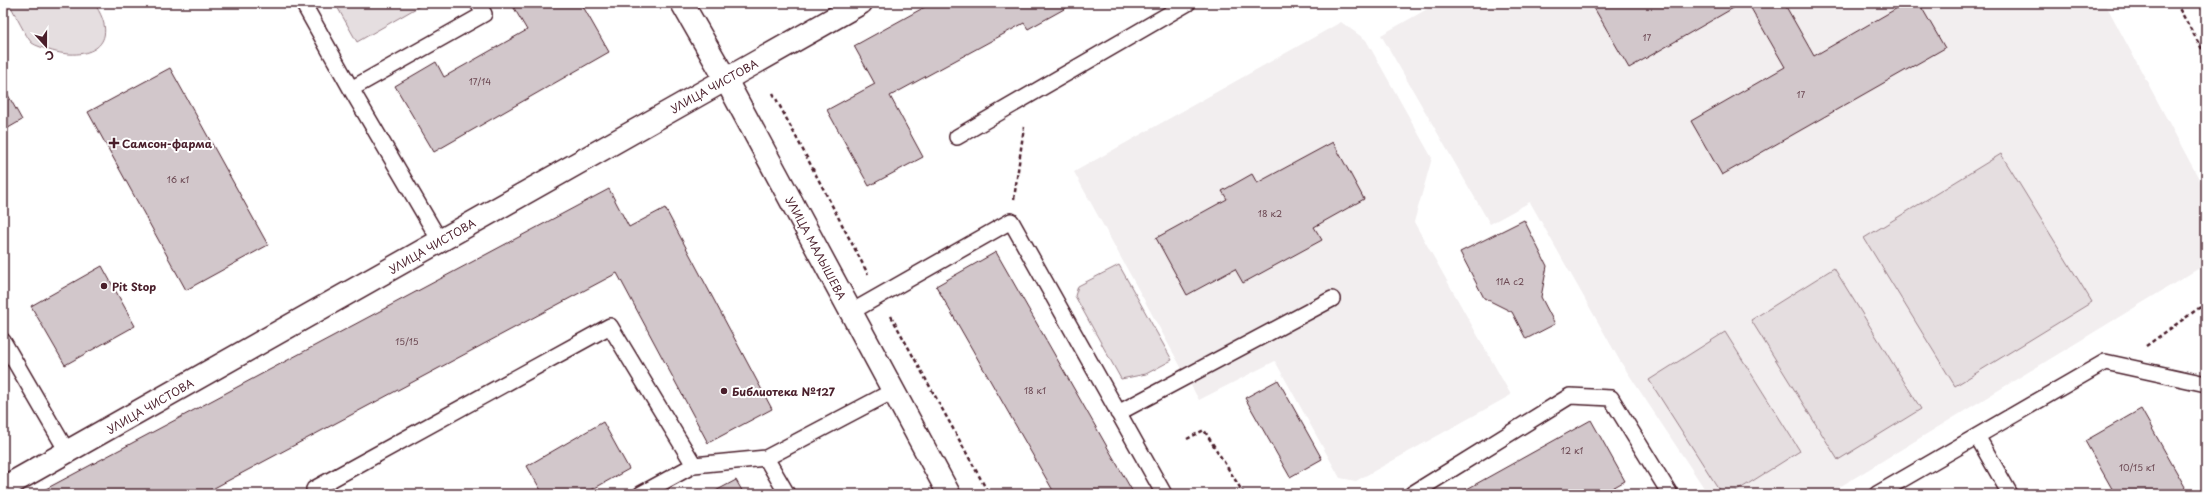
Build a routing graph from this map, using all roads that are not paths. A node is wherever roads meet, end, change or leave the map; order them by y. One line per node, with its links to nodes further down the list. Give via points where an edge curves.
1 (303, 3): 7 (lane)
2 (478, 3): 7 (lane, via 484,14)
3 (682, 3): 6 (street, УЛИЦА МАЛЫШЕВА)
4 (861, 3): 6 (street, УЛИЦА ЧИСТОВА)
5 (1188, 3): 8 (lane)
6 (726, 80): 9 (street, УЛИЦА ЧИСТОВА); 11 (street, УЛИЦА МАЛЫШЕВА)
7 (351, 89): 9 (lane)
8 (957, 137)
9 (440, 241): 17 (street, УЛИЦА ЧИСТОВА)
10 (1332, 299): 15 (lane)
11 (851, 312): 14 (street, УЛИЦА МАЛЫШЕВА); 15 (lane, via 1011,221)
12 (3, 340): 17 (lane)
13 (2206, 384): 16 (lane, via 2105,362)
14 (893, 390): 18 (lane); 24 (street, УЛИЦА МАЛЫШЕВА)
15 (1118, 413): 25 (lane)
16 (1977, 436): 28 (lane); 29 (lane)
17 (68, 453): 20 (street, УЛИЦА ЧИСТОВА)
18 (766, 458): 19 (lane); 23 (lane)
19 (694, 465): 21 (lane, via 610,326); 22 (lane)
20 (3, 488)
21 (312, 492)
22 (641, 494)
23 (787, 494)
24 (949, 494)
25 (1164, 494)
26 (1412, 494): 27 (lane, via 1570,396 1611,398)
27 (1669, 494)
28 (1877, 494)
29 (2010, 494)

